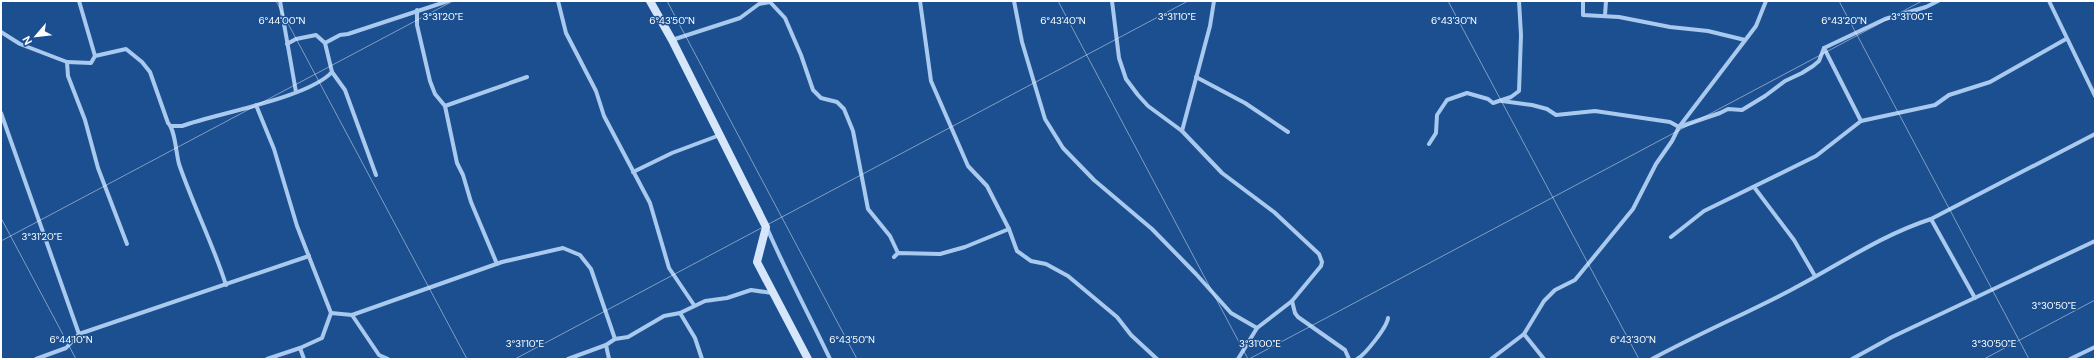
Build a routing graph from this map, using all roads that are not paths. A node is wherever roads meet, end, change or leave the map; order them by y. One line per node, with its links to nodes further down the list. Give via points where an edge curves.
1 (79, 1): 26 (street)
2 (280, 1): 24 (street)
3 (448, 1): 17 (street)
4 (558, 1): 46 (street, via 566,33)
5 (650, 1): 20 (street)
6 (920, 1): 51 (street, via 931,81 968,166 987,186)
7 (1014, 1): 69 (street, via 1022,42 1045,119 1063,148 1094,180 1152,229 1231,313)
8 (1112, 1): 41 (street, via 1119,58 1126,79 1148,106)
9 (1214, 1): 30 (street)
10 (1519, 1): 33 (street, via 1519,91)
11 (1583, 1): 18 (street, via 1583,15)
12 (1606, 1): 18 (street)
13 (1766, 1): 21 (street, via 1756,26)
14 (1938, 1): 25 (street, via 1885,19)
15 (2049, 1): 22 (street)
16 (770, 2): 20 (street, via 759,4 740,18); 55 (street, via 784,18 813,90 821,98 837,102 844,109 852,131 868,209 890,236)
17 (417, 10): 23 (street, via 340,35); 35 (street, via 417,25 426,66 436,94)
18 (1605, 15): 21 (street, via 1708,31)
19 (1, 32): 27 (street, via 20,44)
20 (672, 40): 44 (street)
21 (1745, 40): 40 (street)
22 (2066, 40): 32 (street); 38 (street, via 1990,82 1949,95 1936,105)
23 (325, 43): 24 (street, via 316,35 296,39); 28 (street)
24 (287, 44): 31 (street)
25 (1824, 48): 38 (street); 40 (street, via 1813,66 1802,74 1784,81 1742,110 1728,108 1720,114)
26 (96, 56): 27 (street, via 91,63); 39 (street, via 126,50 142,62 150,72)
27 (66, 62): 54 (street, via 68,76 85,120 98,168)
28 (332, 72): 31 (street, via 325,79); 47 (street, via 345,90)
29 (527, 77): 35 (street)
30 (1196, 78): 41 (street); 42 (street, via 1244,103)
31 (296, 92): 34 (street)
32 (2095, 96)
33 (1502, 101): 40 (street, via 1532,105 1547,109 1556,115 1595,112 1670,122); 45 (street, via 1493,103 1467,93 1446,100 1437,115 1436,133)
34 (256, 105): 39 (street, via 182,126); 56 (street, via 274,150)
35 (444, 106): 58 (street, via 457,163)
36 (1, 113): 37 (street)
37 (2, 120): 70 (street)
38 (1860, 121): 48 (street, via 1816,156)
39 (171, 126): 60 (street, via 184,179)
40 (1679, 127): 71 (street, via 1633,209 1575,280 1555,290 1544,301)
41 (1182, 131): 63 (street, via 1222,173 1274,212 1319,254 1321,266)
42 (1288, 132)
43 (2095, 134): 49 (street)
44 (720, 135): 46 (street, via 672,153); 50 (street)
45 (1429, 144)
46 (633, 172): 64 (street, via 650,203 669,268)
47 (376, 175)
48 (1754, 187): 52 (street, via 1704,211); 59 (street, via 1794,240)
49 (1932, 219): 59 (street, via 1911,226 1852,254); 62 (street)
50 (766, 227): 61 (street, via 756,262); 84 (street)
51 (1009, 229): 55 (street, via 940,254); 85 (street, via 1017,251 1031,261 1046,264 1068,276 1117,318)
52 (1671, 237)
53 (2095, 242): 62 (street)
54 (127, 244)
55 (898, 253): 57 (street)
56 (309, 256): 60 (street); 65 (street)
57 (894, 257)
58 (497, 264): 67 (street); 72 (street, via 563,248 580,255 591,269)
59 (1815, 276): 91 (street, via 1792,290 1686,340)
60 (226, 285): 70 (street)
61 (775, 294): 64 (street, via 751,290); 83 (street)
62 (1975, 298): 92 (street)
63 (1292, 301): 69 (street); 87 (street, via 1298,317 1342,348)
64 (694, 305): 66 (street)
65 (331, 313): 67 (street); 75 (street, via 322,338)
66 (680, 313): 72 (street, via 664,316 628,336); 82 (street)
67 (352, 315): 79 (street, via 379,355)
68 (1388, 318): 88 (street, via 1388,323 1372,345)
69 (1257, 328): 86 (street)
70 (79, 334): 76 (street, via 66,348)
71 (1524, 334): 89 (street); 90 (street)
72 (615, 339): 73 (street)
73 (606, 345): 80 (street); 81 (street)
74 (2095, 347): 93 (street)
75 (300, 348): 77 (street); 78 (street)
76 (36, 359)
77 (267, 359)
78 (304, 359)
79 (388, 359)
80 (568, 359)
81 (609, 359)
82 (702, 359)
83 (808, 359)
84 (830, 359)
85 (1157, 359)
86 (1238, 359)
87 (1349, 359)
88 (1357, 359)
89 (1491, 359)
90 (1544, 359)
91 (1652, 359)
92 (1852, 359)
93 (2070, 359)

